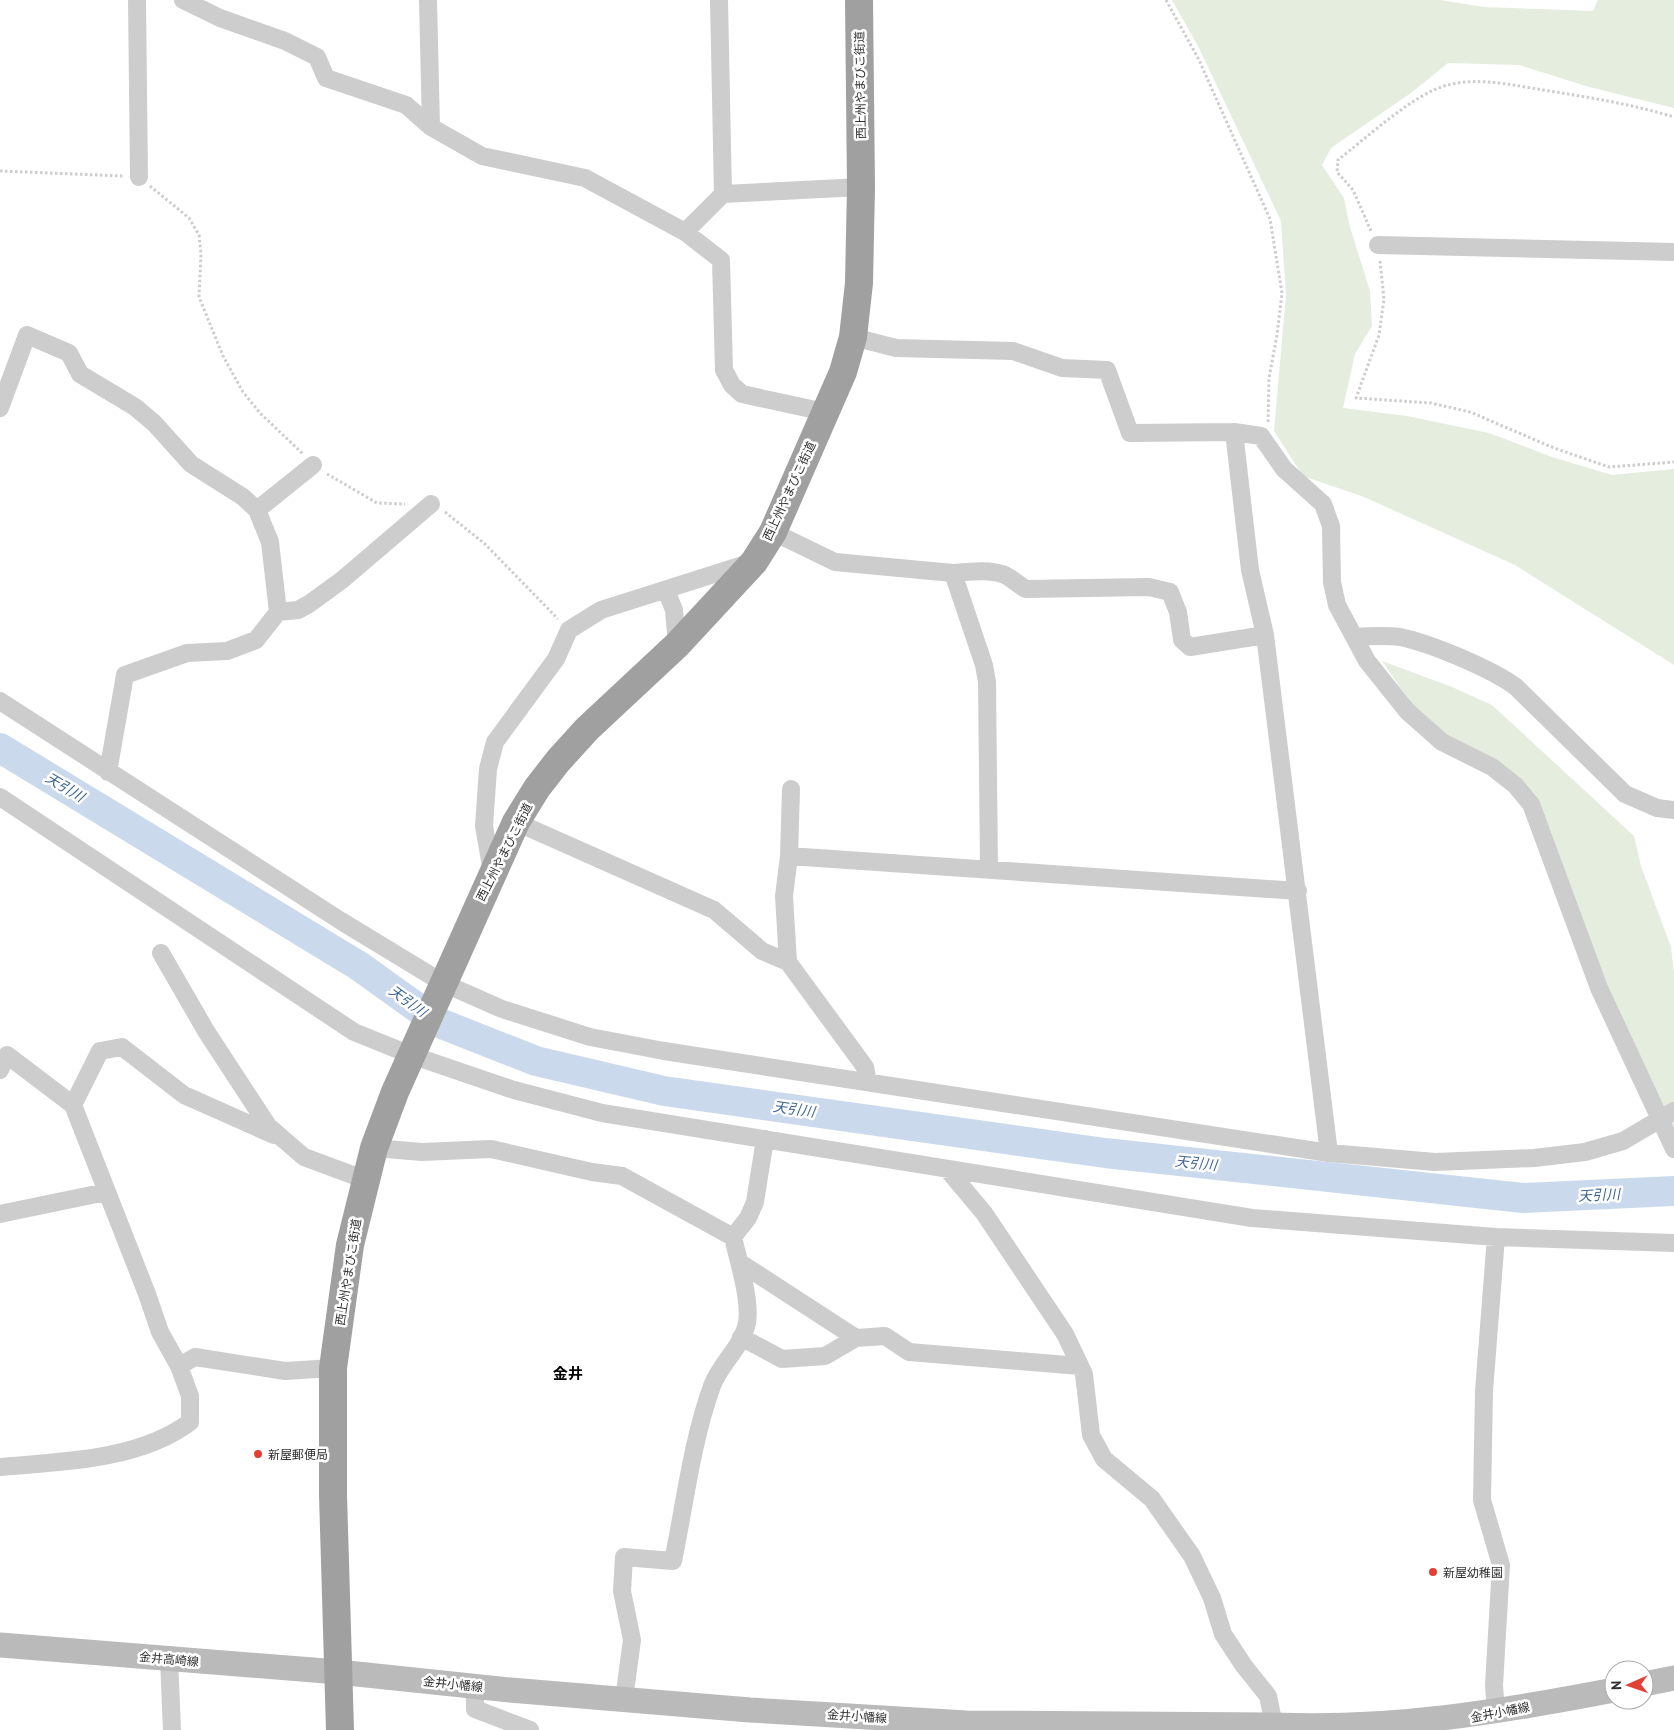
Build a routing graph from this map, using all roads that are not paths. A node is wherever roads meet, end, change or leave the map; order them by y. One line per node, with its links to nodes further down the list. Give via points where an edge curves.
1 (136, 0): 7 (street)
2 (183, 0): 6 (street, via 317,57 326,78 406,106)
3 (428, 0): 6 (street)
4 (719, 0): 9 (street)
5 (859, 0): 8 (highway, 西上州やまびこ街道)
6 (431, 127): 10 (street, via 482,156 585,178)
7 (139, 177)
8 (862, 187): 9 (street); 13 (highway, 西上州やまびこ街道)
9 (723, 194): 10 (street)
10 (685, 232): 15 (street, via 721,260 724,370 732,385 742,394)
11 (1378, 245): 12 (street)
12 (1674, 252)
13 (852, 337): 15 (highway, 西上州やまびこ街道, via 843,372); 16 (street, via 896,348 1012,351 1062,368 1107,370 1130,434)
14 (0, 408): 19 (street, via 27,335 69,354 80,374 135,407 191,464 243,497)
15 (826, 412): 20 (highway, 西上州やまびこ街道)
16 (1234, 432): 25 (street, via 1250,570); 26 (street, via 1261,436 1284,469 1323,504 1331,526 1332,582 1336,605)
17 (313, 465): 19 (street)
18 (431, 504): 24 (street, via 309,604 298,610)
19 (257, 510): 24 (street, via 270,542)
20 (773, 532): 21 (highway, 西上州やまびこ街道); 22 (street, via 836,562)
21 (754, 562): 23 (street); 27 (highway, 西上州やまびこ街道)
22 (953, 573): 25 (street, via 983,571 1004,574 1026,588 1150,586 1170,592 1178,612 1182,640 1190,647); 35 (street, via 987,682)
23 (666, 590): 27 (street, via 674,610); 36 (street, via 601,610 569,630 556,659 495,742 488,769 484,826)
24 (278, 612): 29 (street, via 256,640 227,652 187,653 125,675)
25 (1265, 635): 37 (street)
26 (1354, 637): 32 (street, via 1377,635 1406,639 1501,676 1625,794 1657,808); 45 (street, via 1367,661 1407,711 1442,742 1492,767 1531,804 1599,988)
27 (676, 644): 33 (highway, 西上州やまびこ街道, via 558,761)
28 (0, 701): 29 (street)
29 (108, 772): 40 (street)
30 (790, 789): 34 (street)
31 (0, 796): 41 (street, via 354,1032)
32 (1674, 810)
33 (516, 822): 36 (highway, 西上州やまびこ街道); 39 (street, via 714,910 762,951)
34 (790, 856): 35 (street); 39 (street, via 784,896)
35 (989, 868): 37 (street)
36 (492, 872): 40 (highway, 西上州やまびこ街道)
37 (1298, 891): 50 (street)
38 (162, 954): 46 (street, via 206,1032 268,1126)
39 (788, 962): 43 (street, via 865,1067)
40 (442, 986): 41 (highway, 西上州やまびこ街道); 43 (street, via 590,1037)
41 (413, 1049): 47 (street, via 514,1090 602,1113); 48 (highway, 西上州やまびこ街道)
42 (0, 1070): 44 (street, via 8,1055)
43 (868, 1082): 50 (street)
44 (73, 1106): 46 (street, via 100,1051 122,1047 184,1094); 53 (street)
45 (1667, 1116): 49 (street); 50 (street, via 1623,1141 1585,1152 1534,1158 1435,1162)
46 (282, 1138): 52 (street, via 304,1157)
47 (764, 1139): 51 (street); 55 (street, via 755,1202 748,1218)
48 (374, 1148): 52 (highway, 西上州やまびこ街道); 55 (street, via 422,1152 491,1149 622,1176)
49 (1674, 1149)
50 (1329, 1153)
51 (947, 1169): 56 (street, via 1252,1218); 62 (street, via 989,1221 1065,1334)
52 (366, 1180): 63 (highway, 西上州やまびこ街道, via 350,1245)
53 (106, 1192): 54 (street); 61 (street, via 160,1332)
54 (0, 1214)
55 (733, 1237): 58 (street)
56 (1496, 1237): 57 (street); 73 (street, via 1484,1391 1482,1500 1501,1565 1494,1685)
57 (1674, 1242)
58 (739, 1262): 59 (street, via 747,1323); 60 (street)
59 (741, 1337): 60 (street, via 782,1359 825,1356); 72 (street, via 713,1383 703,1412 674,1561 624,1557 622,1591 632,1640)
60 (856, 1338): 62 (street, via 885,1336 909,1352)
61 (179, 1366): 63 (street, via 194,1357 285,1371); 64 (street, via 190,1396 190,1422 175,1433 111,1455 74,1462)
62 (1080, 1366): 75 (street, via 1084,1374 1090,1435 1104,1459 1152,1498 1192,1556 1212,1598 1223,1634 1268,1696)
63 (333, 1368): 67 (highway, 西上州やまびこ街道)
64 (0, 1467)
65 (0, 1645): 66 (main road, 金井高崎線)
66 (169, 1659): 67 (main road, 金井高崎線); 77 (street)
67 (338, 1672): 70 (main road, 金井小幡線); 78 (highway, 西上州やまびこ街道)
68 (1674, 1678): 69 (main road)
69 (1654, 1682)
70 (475, 1686): 72 (main road, 金井小幡線); 79 (street, via 475,1709)
71 (1604, 1692): 73 (main road, 金井小幡線)
72 (624, 1699): 74 (main road, 金井小幡線)
73 (1496, 1713): 76 (main road, 金井小幡線, via 1394,1726)
74 (832, 1722): 75 (main road, 金井小幡線)
75 (1274, 1725): 76 (main road, 金井小幡線)
76 (1307, 1729)
77 (172, 1730)
78 (340, 1730)
79 (530, 1730)

